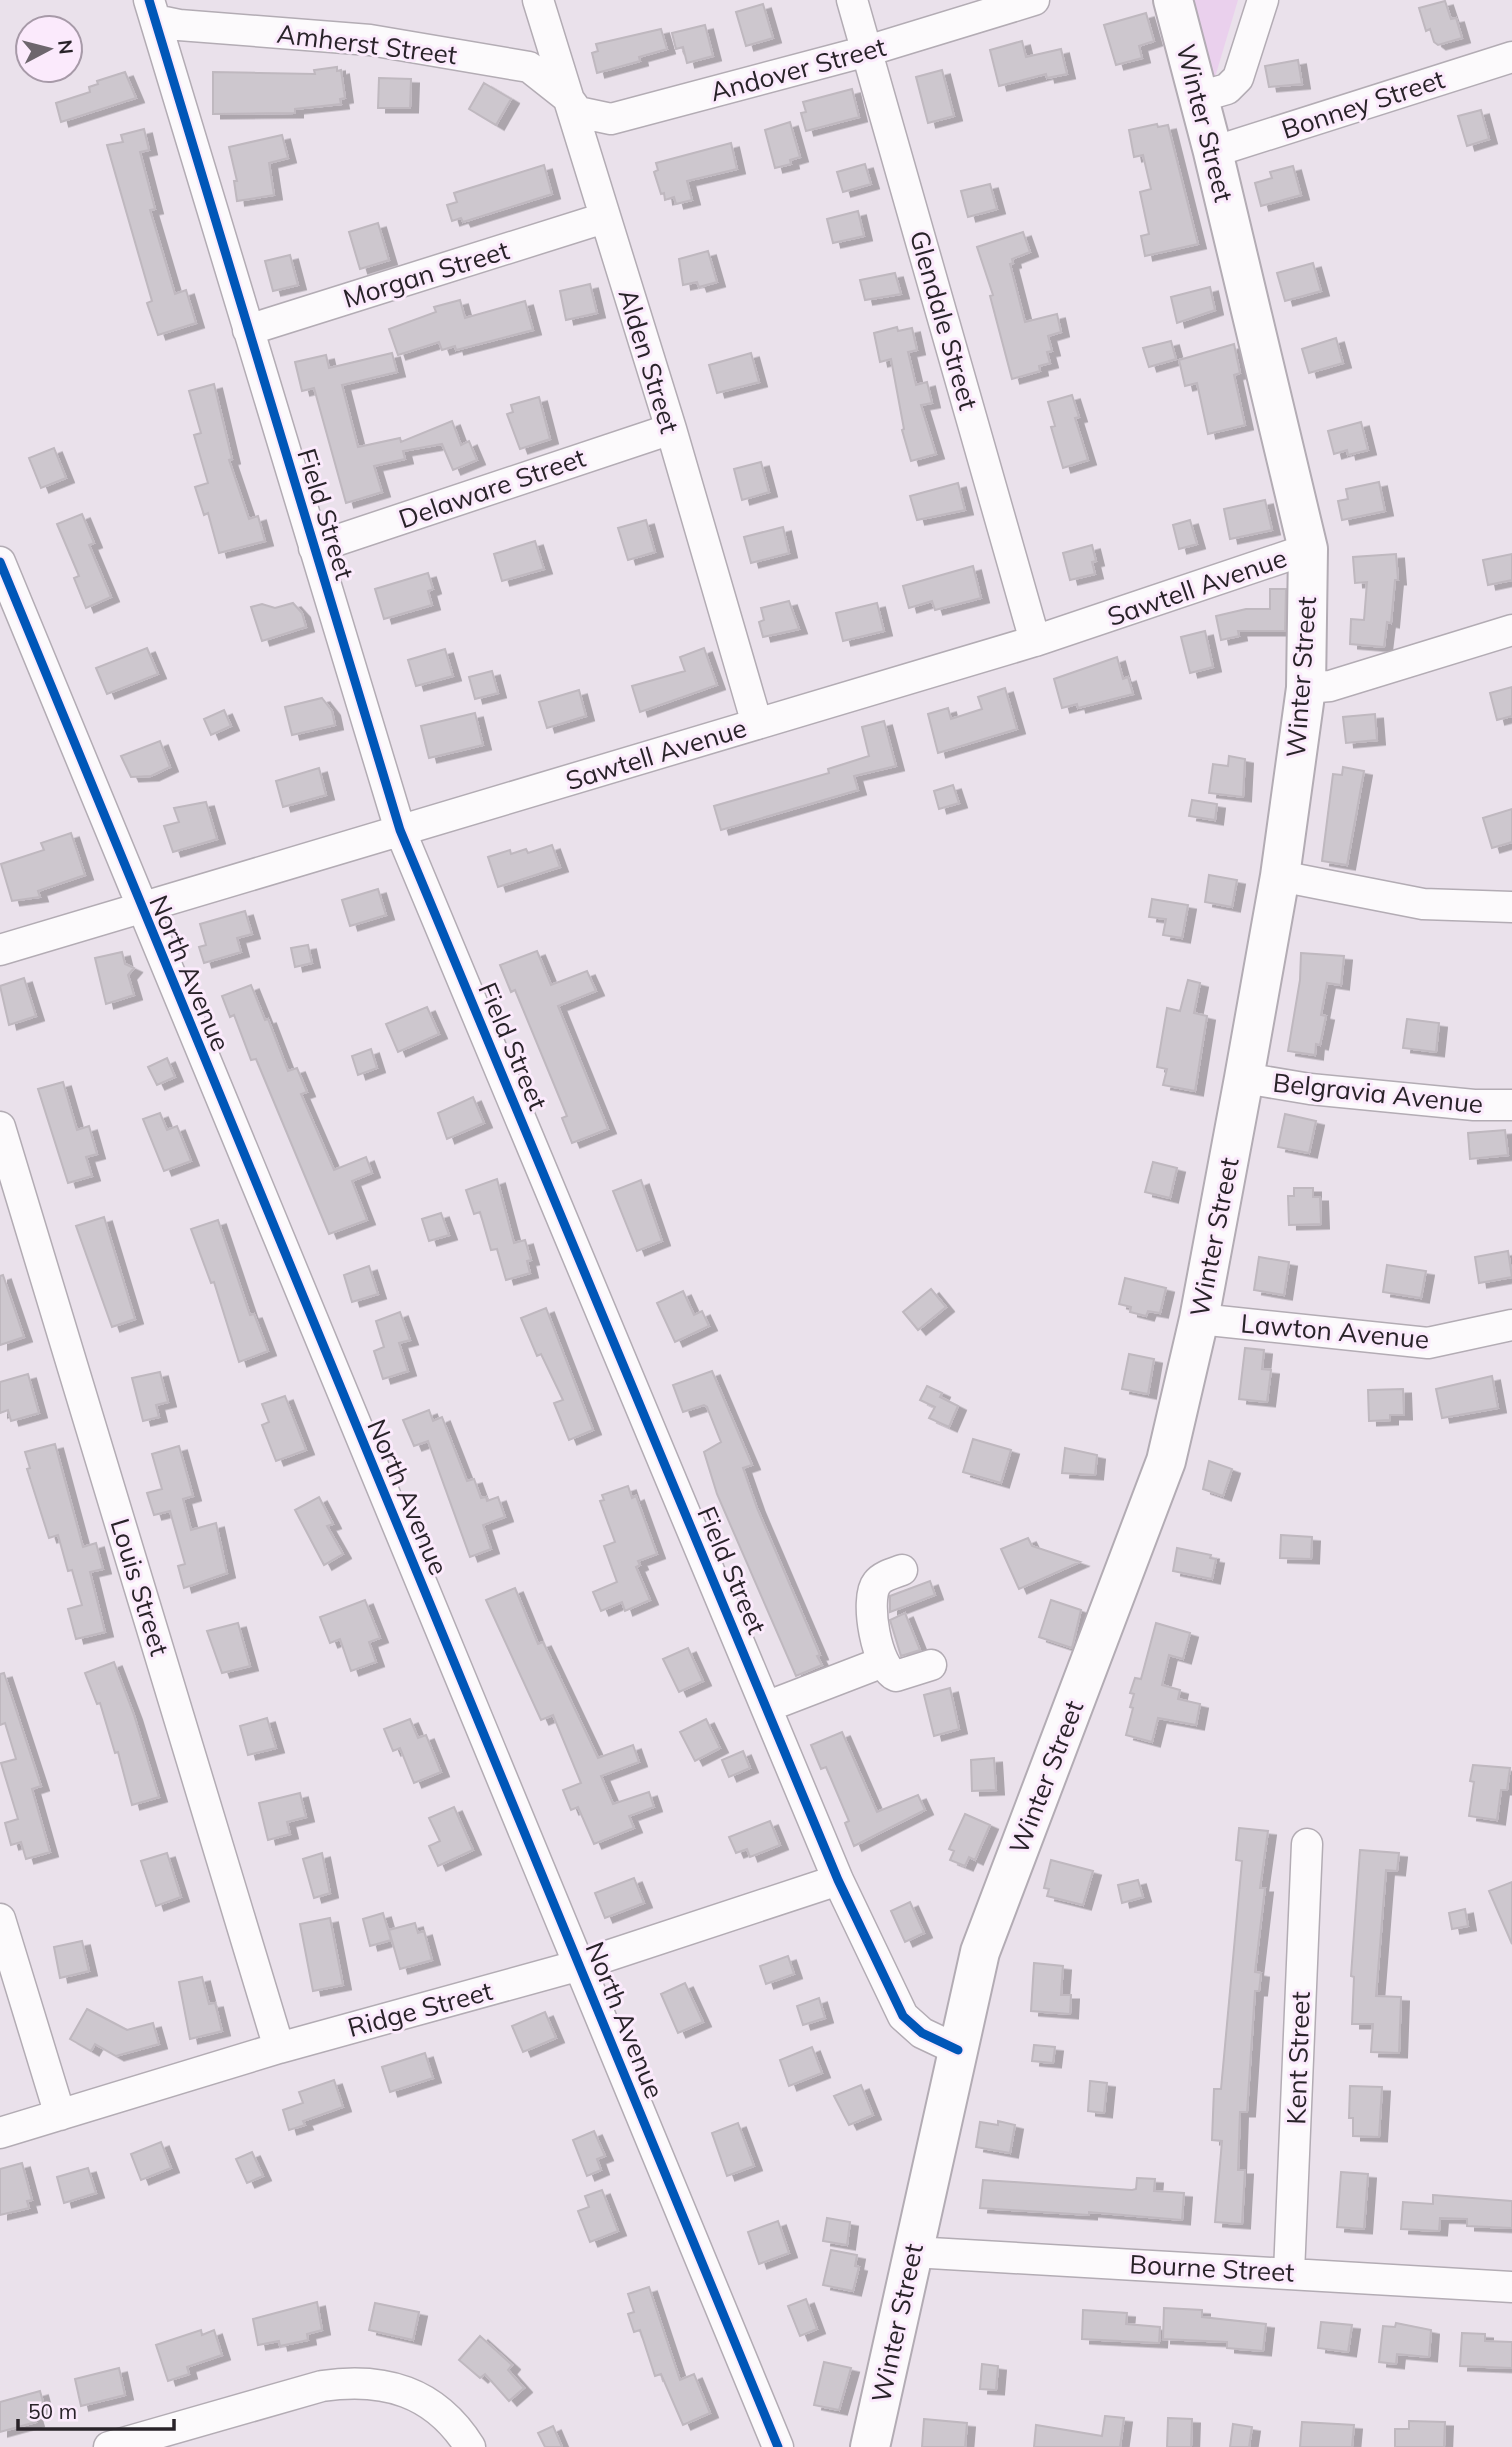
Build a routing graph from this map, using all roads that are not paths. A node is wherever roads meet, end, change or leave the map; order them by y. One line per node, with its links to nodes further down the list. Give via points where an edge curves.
1 (538, 0): 9 (street, Alden Street)
2 (852, 0): 7 (street, Glendale Street)
3 (1034, 0): 7 (street, Andover Street)
4 (1173, 0): 10 (main road, Winter Street)
5 (1263, 0): 10 (street, via 1238,78 1227,89)
6 (152, 10): 9 (street, Amherst Street, via 179,25 370,40 529,67); 13 (street, Field Street)
7 (867, 51): 9 (street, Andover Street, via 611,119 578,112); 19 (street, Glendale Street)
8 (1512, 57): 11 (street, Bonney Street)
9 (567, 97): 12 (street, Alden Street)
10 (1199, 97): 11 (main road, Winter Street)
11 (1213, 152): 16 (main road, Winter Street)
12 (604, 218): 13 (street, Morgan Street); 14 (street, Alden Street)
13 (248, 330): 15 (street, Field Street)
14 (671, 429): 15 (street, Delaware Street); 21 (street, Alden Street)
15 (314, 548): 22 (street, Field Street)
16 (1308, 549): 19 (street, Sawtell Avenue); 20 (main road, Winter Street)
17 (0, 562): 25 (street, North Avenue)
18 (1512, 630): 20 (street, via 1330,687)
19 (1035, 641): 21 (street, Sawtell Avenue)
20 (1306, 688): 23 (main road, Winter Street)
21 (757, 724): 22 (street, Sawtell Avenue)
22 (400, 830): 25 (street, Sawtell Avenue); 35 (street, Field Street)
23 (1280, 876): 24 (street, via 1423,904); 27 (main road, Winter Street)
24 (1512, 906)
25 (141, 908): 26 (street, Sawtell Avenue); 39 (street, North Avenue)
26 (0, 950)
27 (1244, 1078): 28 (street, Belgravia Avenue, via 1310,1089); 30 (main road, Winter Street)
28 (1512, 1105)
29 (0, 1126): 40 (street, Louis Street)
30 (1199, 1319): 31 (street, Lawton Avenue, via 1428,1343); 41 (main road, Winter Street, via 1166,1461 979,1952)
31 (1512, 1325)
32 (902, 1570): 33 (street, via 878,1580 873,1590 875,1635)
33 (883, 1662): 34 (street, via 896,1676); 35 (street)
34 (931, 1665)
35 (766, 1707): 37 (street, Field Street)
36 (1307, 1844): 45 (street, Kent Street)
37 (838, 1880): 39 (street, Ridge Street); 41 (street, Field Street, via 903,2016 922,2033)
38 (0, 1919): 42 (street)
39 (580, 1965): 40 (street, Ridge Street); 49 (street, North Avenue)
40 (279, 2048): 42 (street, Ridge Street)
41 (958, 2050): 44 (main road, Winter Street)
42 (60, 2115): 43 (street, Ridge Street)
43 (0, 2133)
44 (913, 2252): 45 (street, Bourne Street); 50 (main road, Winter Street)
45 (1289, 2273): 46 (street, Bourne Street)
46 (1512, 2287)
47 (109, 2447): 48 (street, via 322,2386 358,2381 393,2386 420,2399 444,2416)
48 (470, 2447)
49 (778, 2447)
50 (870, 2447)

